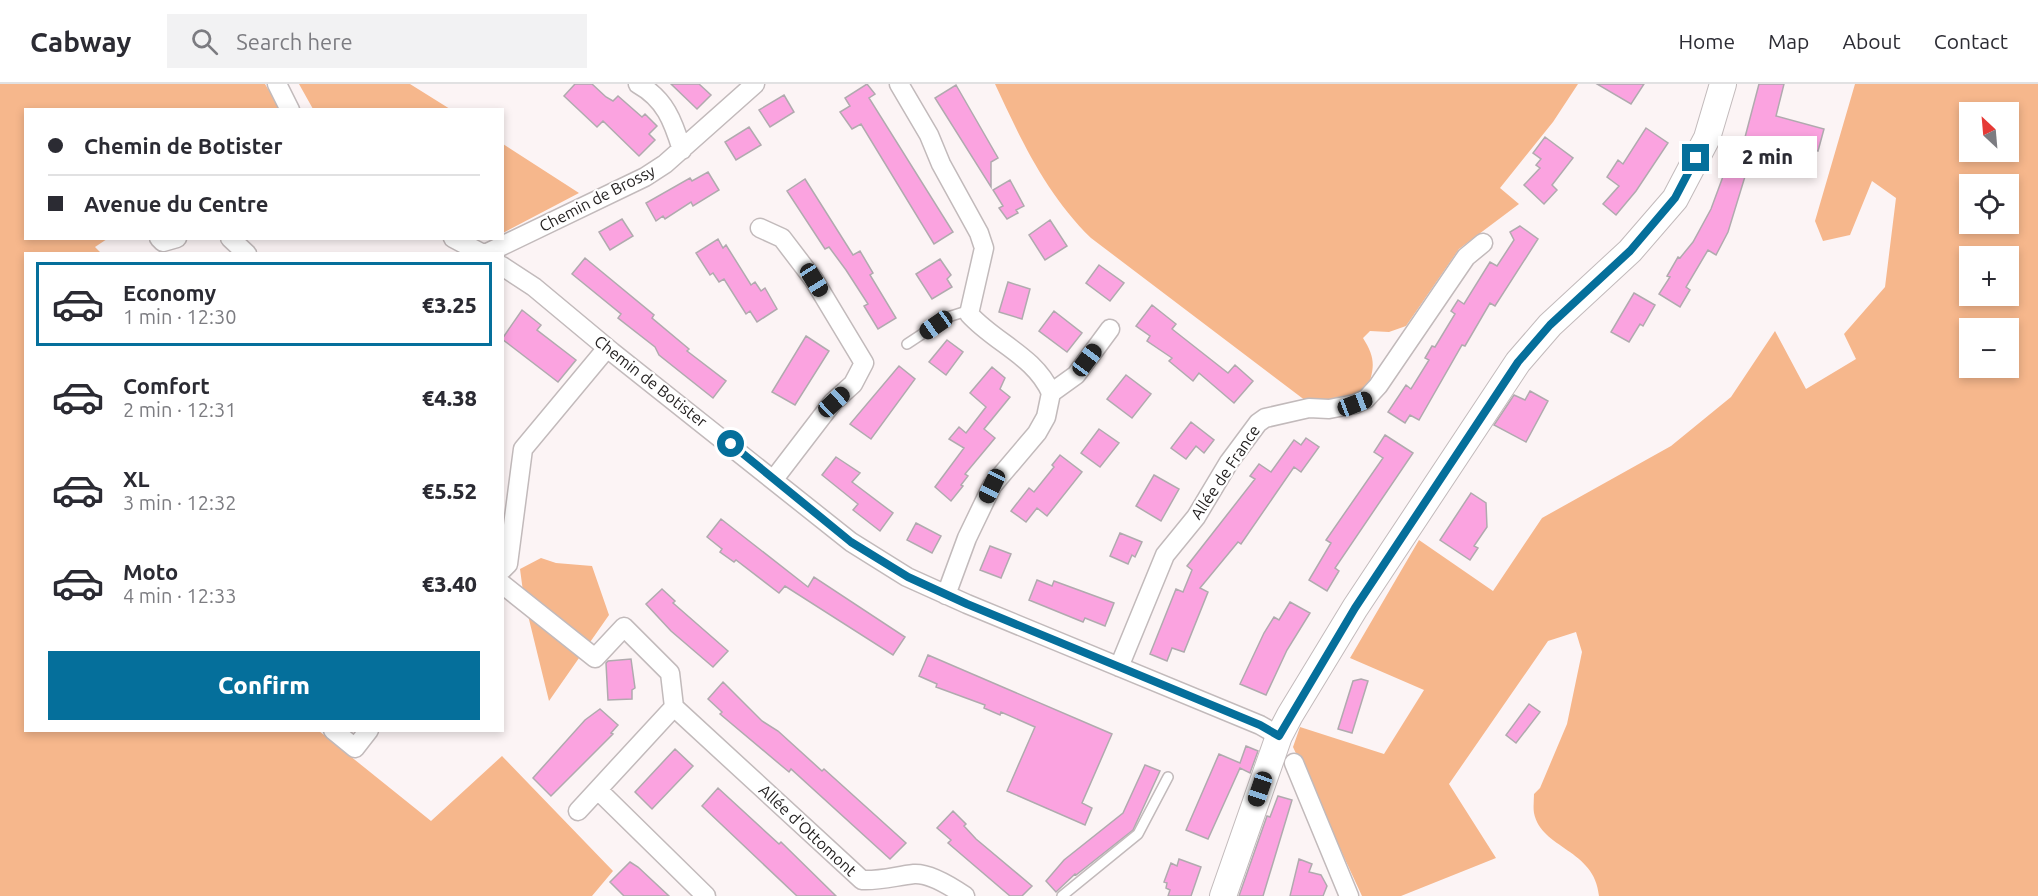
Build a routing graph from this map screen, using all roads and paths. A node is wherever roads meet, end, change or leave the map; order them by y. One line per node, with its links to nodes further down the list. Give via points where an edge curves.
1 (277, 84): 6 (street)
2 (638, 84): 7 (street, via 657,96 665,107)
3 (755, 84): 7 (street, Chemin de Brossy)
4 (899, 84): 16 (street, via 980,232 984,248)
5 (1723, 84): 29 (street, via 1707,138 1675,198 1630,251 1550,325 1518,362 1355,608)
6 (289, 108)
7 (682, 150): 14 (street, Chemin de Brossy, via 645,177)
8 (760, 228): 21 (street, via 782,238 814,280 864,363 854,384 834,402)
9 (232, 240): 12 (street)
10 (457, 240): 13 (street)
11 (1483, 243): 25 (street, Allée de France, via 1466,257 1366,399 1329,409 1309,408 1257,423 1228,462 1196,517 1165,555)
12 (245, 252)
13 (480, 252)
14 (488, 252)
15 (504, 267): 19 (street, Chemin de Botister, via 534,287)
16 (970, 310): 18 (lane, via 948,317); 20 (street, via 980,326 1038,371)
17 (1110, 329): 20 (street, via 1076,375)
18 (907, 344)
19 (607, 348): 21 (street, Chemin de Botister); 22 (street, via 523,449 508,564)
20 (1051, 393): 24 (street, via 1046,417 1037,433 992,486)
21 (774, 478): 24 (street, Chemin de Botister, via 851,542)
22 (504, 568)
23 (504, 586): 26 (street, via 595,658 624,627 670,673)
24 (946, 595): 25 (street, Chemin de Botister)
25 (1119, 667): 29 (street, Chemin de Botister)
26 (674, 707): 32 (street); 35 (street, Allée d'Ottomont, via 862,880 917,874)
27 (335, 732): 28 (street, via 355,748)
28 (367, 732)
29 (1279, 736): 37 (street)
30 (1294, 763): 38 (street)
31 (1168, 777): 36 (lane, via 1138,834)
32 (598, 790): 33 (street); 34 (street)
33 (578, 812)
34 (706, 896)
35 (965, 896)
36 (1062, 896)
37 (1223, 896)
38 (1349, 896)

